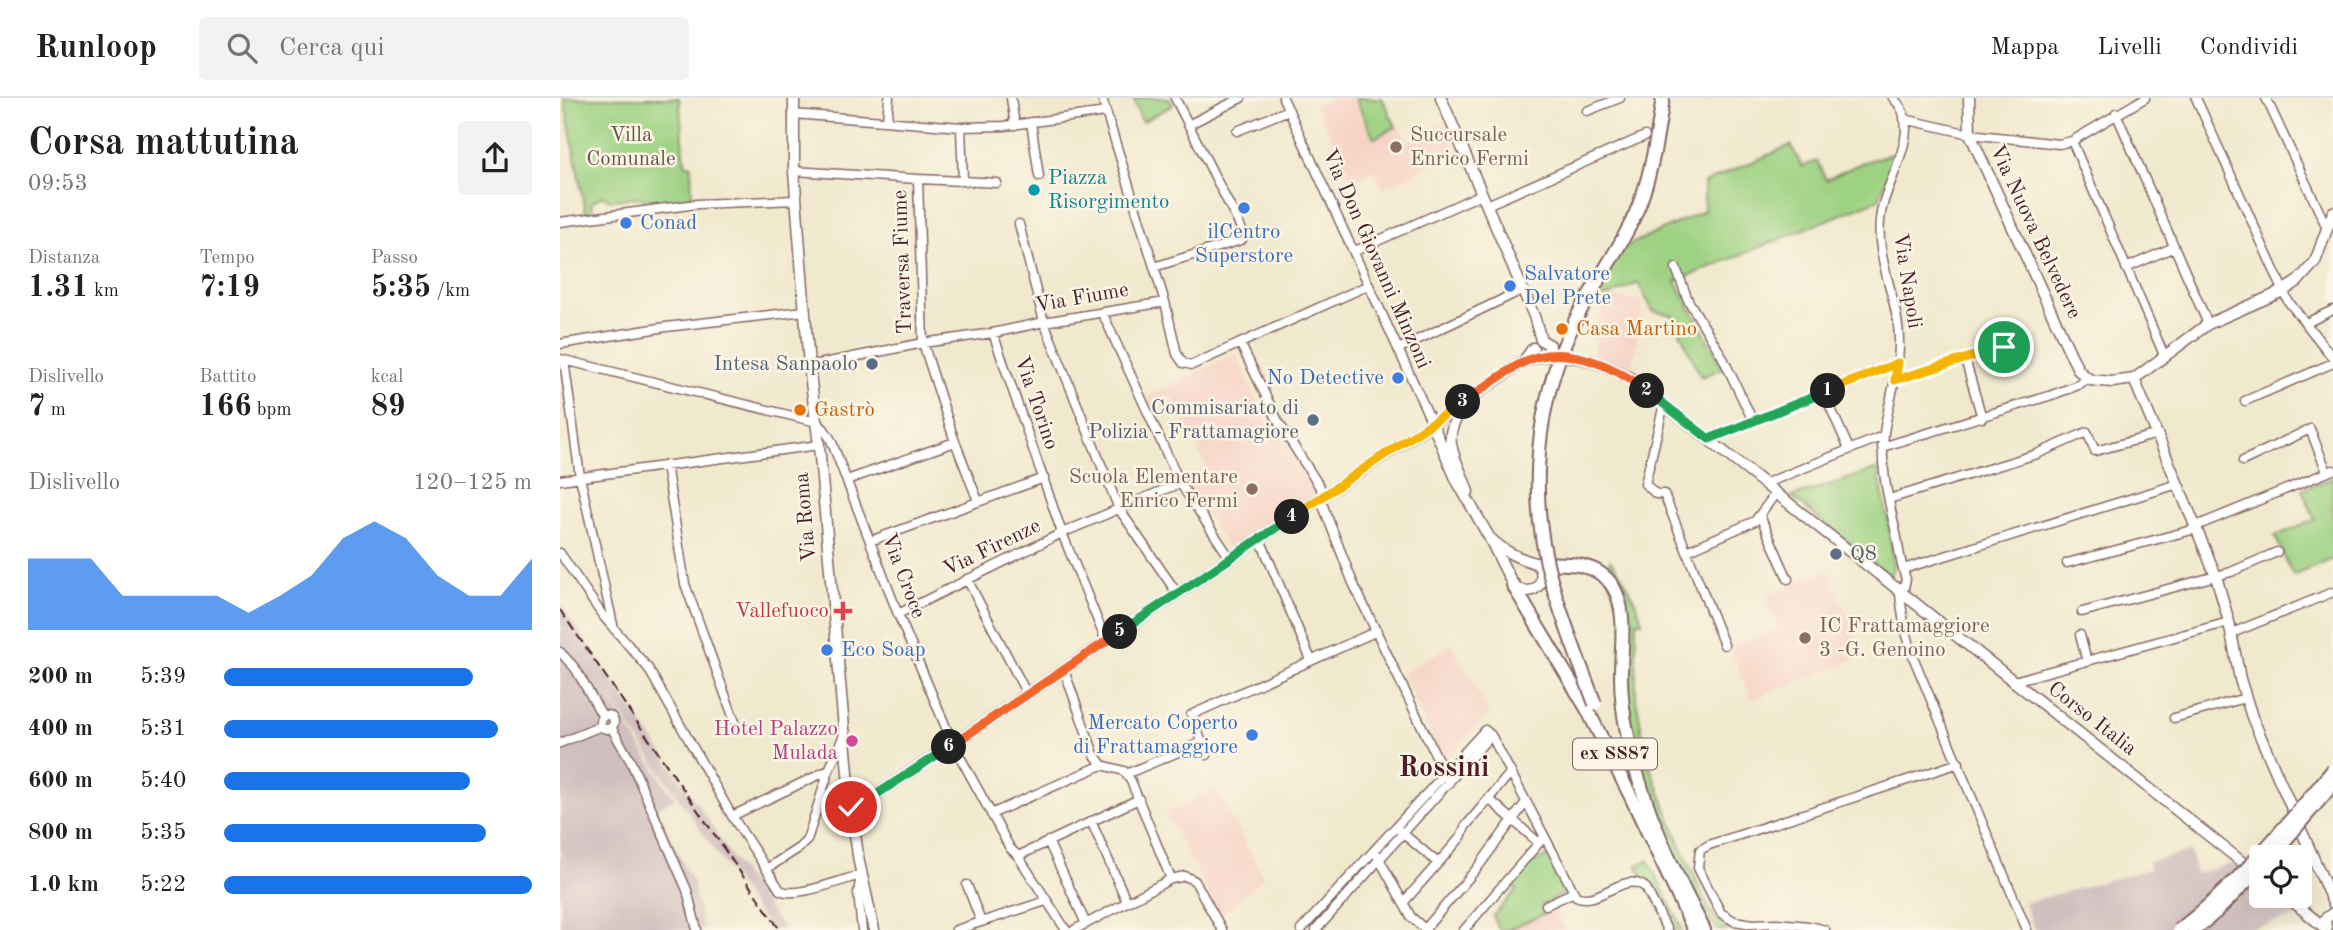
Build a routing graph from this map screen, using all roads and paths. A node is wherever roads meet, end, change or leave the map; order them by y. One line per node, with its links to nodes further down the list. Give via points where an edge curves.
1 (794, 98): 20 (street, Via Roma)
2 (889, 98): 22 (street)
3 (1011, 98): 24 (street)
4 (1102, 98): 18 (street, Via Fiume)
5 (1175, 98): 25 (street)
6 (1283, 98): 16 (street, Via Don Giovanni Minzoni)
7 (1441, 98): 36 (street)
8 (1620, 98): 17 (street)
9 (1663, 98): 164 (highway, ex SS87, bridge, via 1655,151 1634,215 1576,319 1547,397 1540,432 1538,493 1552,583)
10 (1969, 98): 28 (street, Via Nuova Belvedere)
11 (2143, 98): 19 (street)
12 (2196, 98): 50 (street)
13 (2266, 98): 42 (street)
14 (1235, 99): 25 (street)
15 (1895, 99): 21 (street)
16 (1289, 110): 27 (street); 44 (street, Via Don Giovanni Minzoni)
17 (1587, 111)
18 (1106, 112): 23 (street); 45 (street, Via Fiume)
19 (2116, 113): 30 (street); 43 (street)
20 (793, 114): 22 (street); 31 (street, Via Roma)
21 (1904, 119): 28 (street); 73 (street, Via Napoli, via 1905,146 1881,213 1880,251 1895,304)
22 (887, 120): 26 (street)
23 (1031, 122): 24 (street); 32 (street)
24 (1016, 125): 26 (street)
25 (1188, 125): 45 (street, via 1243,238)
26 (961, 127): 34 (street)
27 (1237, 131)
28 (1970, 134): 30 (street, via 2059,144); 76 (street, Via Nuova Belvedere)
29 (1645, 136): 38 (street)
30 (2072, 141): 47 (street)
31 (794, 171): 33 (street, Traversa Fiume); 37 (street, Via Roma)
32 (1039, 176)
33 (918, 178): 34 (street); 62 (street, Traversa Fiume)
34 (963, 181): 35 (street)
35 (997, 183)
36 (1482, 194): 38 (street); 44 (street)
37 (796, 200): 40 (street, via 697,204); 53 (street, Via Roma)
38 (1487, 205): 49 (street)
39 (2333, 212): 42 (street)
40 (560, 222)
41 (1019, 224): 55 (street)
42 (2327, 228): 50 (street, via 2315,262)
43 (2174, 247): 47 (street); 57 (street)
44 (1355, 251): 48 (street, Via Don Giovanni Minzoni)
45 (1154, 267): 51 (street, Via Fiume)
46 (1676, 268): 84 (street, via 1688,300)
47 (2126, 268): 67 (street)
48 (1369, 285): 60 (street); 65 (street, Via Don Giovanni Minzoni)
49 (1522, 290): 59 (street); 65 (street)
50 (2283, 291): 56 (street); 57 (street)
51 (1165, 302): 54 (street, Via Fiume); 60 (street, via 1183,363 1192,365)
52 (2333, 310): 56 (street)
53 (805, 311): 61 (street); 75 (street, Via Roma)
54 (1102, 312): 55 (street, Via Fiume); 101 (street)
55 (1044, 322): 58 (street, Via Fiume); 108 (street)
56 (2306, 323): 69 (street)
57 (2208, 324): 67 (street)
58 (993, 333): 62 (street, Via Fiume); 98 (street, Via Torino)
59 (1545, 342): 64 (street, via 1535,343); 66 (street); 68 (street, via 1550,351)
60 (1240, 343): 105 (street, via 1279,423)
61 (560, 344)
62 (923, 344): 75 (street, Via Fiume); 90 (street, Traversa Fiume)
63 (2004, 347): 70 (street)
64 (1533, 348): 68 (street, via 1534,354); 72 (street)
65 (1398, 349): 86 (street, Via Don Giovanni Minzoni)
66 (1564, 355): 68 (street); 82 (street, Corso Italia, via 1618,371)
67 (2164, 355): 77 (street)
68 (1544, 357): 72 (street)
69 (2333, 358)
70 (1965, 359): 78 (street); 83 (street)
71 (562, 360): 85 (street); 97 (street)
72 (1524, 362): 80 (street)
73 (1898, 363): 78 (street, Via Napoli); 79 (street)
74 (2333, 363): 81 (street)
75 (810, 366): 85 (street, Via Roma)
76 (2084, 377): 77 (street, via 2099,383); 83 (street, via 2071,386)
77 (2134, 379): 87 (street)
78 (1895, 380): 88 (street, Via Napoli)
79 (1824, 393): 84 (street); 93 (street)
80 (1470, 398): 86 (street); 109 (street, via 1449,435)
81 (2245, 401)
82 (1664, 404): 89 (street, Corso Italia); 116 (street, via 1645,484 1656,494 1664,494)
83 (1982, 418): 92 (street)
84 (1753, 421): 89 (street)
85 (817, 422): 91 (street, Via Roma); 99 (street, Via Croce, via 831,440)
86 (1432, 423): 105 (street); 109 (street)
87 (2158, 433): 103 (street); 106 (street, via 2095,451 2087,432 2037,454)
88 (1883, 436): 92 (street, Via Napoli); 93 (street)
89 (1709, 439): 102 (street, Corso Italia)
90 (955, 442): 99 (street); 107 (street, Traversa Fiume)
91 (819, 445): 95 (street); 148 (street, Via Roma)
92 (1882, 447): 106 (street, Via Napoli)
93 (1849, 449): 102 (street)
94 (2243, 461): 96 (street, via 2310,429)
95 (666, 465): 97 (street); 147 (street, via 685,584)
96 (2330, 471): 111 (street)
97 (580, 477): 100 (street); 133 (street)
98 (1044, 478): 107 (street); 112 (street, Via Torino)
99 (847, 480): 115 (street, Via Croce)
100 (560, 481)
101 (1180, 483): 108 (street, Via Firenze); 119 (street)
102 (1764, 484): 104 (street, Corso Italia)
103 (2178, 484): 111 (street); 122 (street)
104 (1776, 493): 110 (street); 127 (street, Corso Italia)
105 (1323, 497): 114 (street); 134 (street, via 1353,583)
106 (1889, 499): 122 (street, Via Napoli)
107 (978, 501): 115 (street)
108 (1119, 509): 112 (street, Via Firenze); 129 (street)
109 (1473, 510): 113 (street)
110 (1760, 516): 116 (street); 125 (street)
111 (2196, 529): 120 (street); 123 (street)
112 (1062, 533): 124 (street, Via Firenze); 136 (street, Via Torino)
113 (1489, 537): 121 (street, via 1517,558); 126 (street)
114 (1260, 539): 119 (street); 139 (street)
115 (870, 541): 131 (street, Via Croce)
116 (1686, 551): 137 (street)
117 (2277, 552): 123 (street)
118 (560, 553): 133 (street)
119 (1230, 558): 129 (street)
120 (2067, 562)
121 (1538, 564): 126 (street, via 1543,579 1534,591); 174 (highway, via 1586,566 1602,574 1617,594 1626,730)
122 (1903, 572): 127 (street, Via Napoli, via 1905,585)
123 (2216, 576): 130 (street); 132 (street)
124 (968, 579): 131 (street, Via Firenze); 143 (street)
125 (1788, 579)
126 (1513, 585): 164 (highway, via 1587,709)
127 (1899, 591): 142 (street, Corso Italia); 153 (street, via 1914,659)
128 (2333, 592): 132 (street)
129 (1177, 593): 136 (street)
130 (2082, 612)
131 (898, 614): 151 (street, Via Croce)
132 (2230, 627): 140 (street); 144 (street)
133 (615, 631): 167 (street, via 648,668)
134 (1377, 631): 139 (street); 159 (street)
135 (2080, 635): 140 (street)
136 (1106, 641): 141 (street)
137 (1724, 645)
138 (560, 652): 146 (street, via 575,668)
139 (1311, 660): 149 (street, via 1191,715)
140 (2087, 662): 142 (street)
141 (1064, 670): 143 (street); 154 (street)
142 (2014, 681): 179 (street, Corso Italia)
143 (1027, 694): 151 (street)
144 (2245, 698): 145 (street); 188 (street)
145 (2174, 718)
146 (602, 721): 150 (street); 199 (street, via 604,729 611,727 631,761 687,890)
147 (736, 722)
148 (846, 732): 156 (street); 165 (street, Via Roma)
149 (1202, 742): 152 (street); 158 (street)
150 (560, 744)
151 (953, 744): 165 (street); 166 (street, Via Croce)
152 (1207, 755)
153 (1959, 763): 214 (street, via 1700,850 1698,868 1721,913 1734,921); 215 (street)
154 (1102, 765): 158 (street); 166 (street)
155 (2333, 769): 216 (highway, bridge, via 2264,851)
156 (829, 770): 167 (street); 180 (street, via 807,840)
157 (1511, 772): 159 (street, via 1488,732); 162 (street); 163 (street)
158 (1126, 774): 161 (street)
159 (1446, 778): 170 (street)
160 (2333, 784): 173 (highway, bridge)
161 (1139, 799): 169 (street); 183 (street)
162 (1489, 799): 168 (street); 178 (street)
163 (1526, 802): 168 (street); 171 (street)
164 (1635, 805): 174 (highway, ex SS87)
165 (851, 807): 181 (street, Via Roma)
166 (991, 814): 176 (street, Via Croce)
167 (732, 816): 180 (street)
168 (1513, 820): 171 (street); 197 (street)
169 (1091, 821): 172 (street); 189 (street)
170 (1399, 830): 175 (street); 177 (street); 178 (street)
171 (1542, 840): 186 (street); 208 (street)
172 (1048, 841): 176 (street); 196 (street)
173 (2281, 845)
174 (1658, 846): 185 (highway, ex SS87); 210 (highway, via 1664,878); 211 (highway, ex SS87)
175 (1374, 851): 177 (street); 206 (street)
176 (1018, 856): 187 (street, Via Croce)
177 (1381, 858): 190 (street); 207 (street)
178 (1438, 863): 190 (street)
179 (2249, 867)
180 (766, 869): 181 (street, via 786,893)
181 (861, 875): 200 (street); 201 (street, Via Roma)
182 (2249, 878): 217 (highway, bridge)
183 (1171, 879): 189 (street); 205 (street, via 1185,876 1195,881)
184 (967, 885): 195 (street)
185 (1683, 887): 212 (highway, ex SS87); 213 (highway)
186 (1574, 892): 191 (street); 209 (street, via 1588,899 1629,882 1641,884)
187 (1046, 901): 195 (street); 203 (street, Via Croce)
188 (2332, 901): 193 (street)
189 (1127, 902): 196 (street)
190 (1403, 903): 197 (street, via 1410,917)
191 (1546, 905)
192 (2301, 908): 194 (street)
193 (2329, 915): 194 (street); 198 (street, via 2324,924)
194 (2311, 916): 198 (street)
195 (981, 922): 202 (street)
196 (1086, 924): 204 (street)
197 (1426, 929)
198 (2327, 929)
199 (697, 930)
200 (862, 930)
201 (874, 930)
202 (956, 930)
203 (1066, 930)
204 (1074, 930)
205 (1222, 930)
206 (1301, 930)
207 (1316, 930)
208 (1464, 930)
209 (1667, 930)
210 (1687, 930)
211 (1695, 930)
212 (1704, 930)
213 (1714, 930)
214 (1825, 930)
215 (2027, 930)
216 (2179, 930)
217 (2194, 930)

